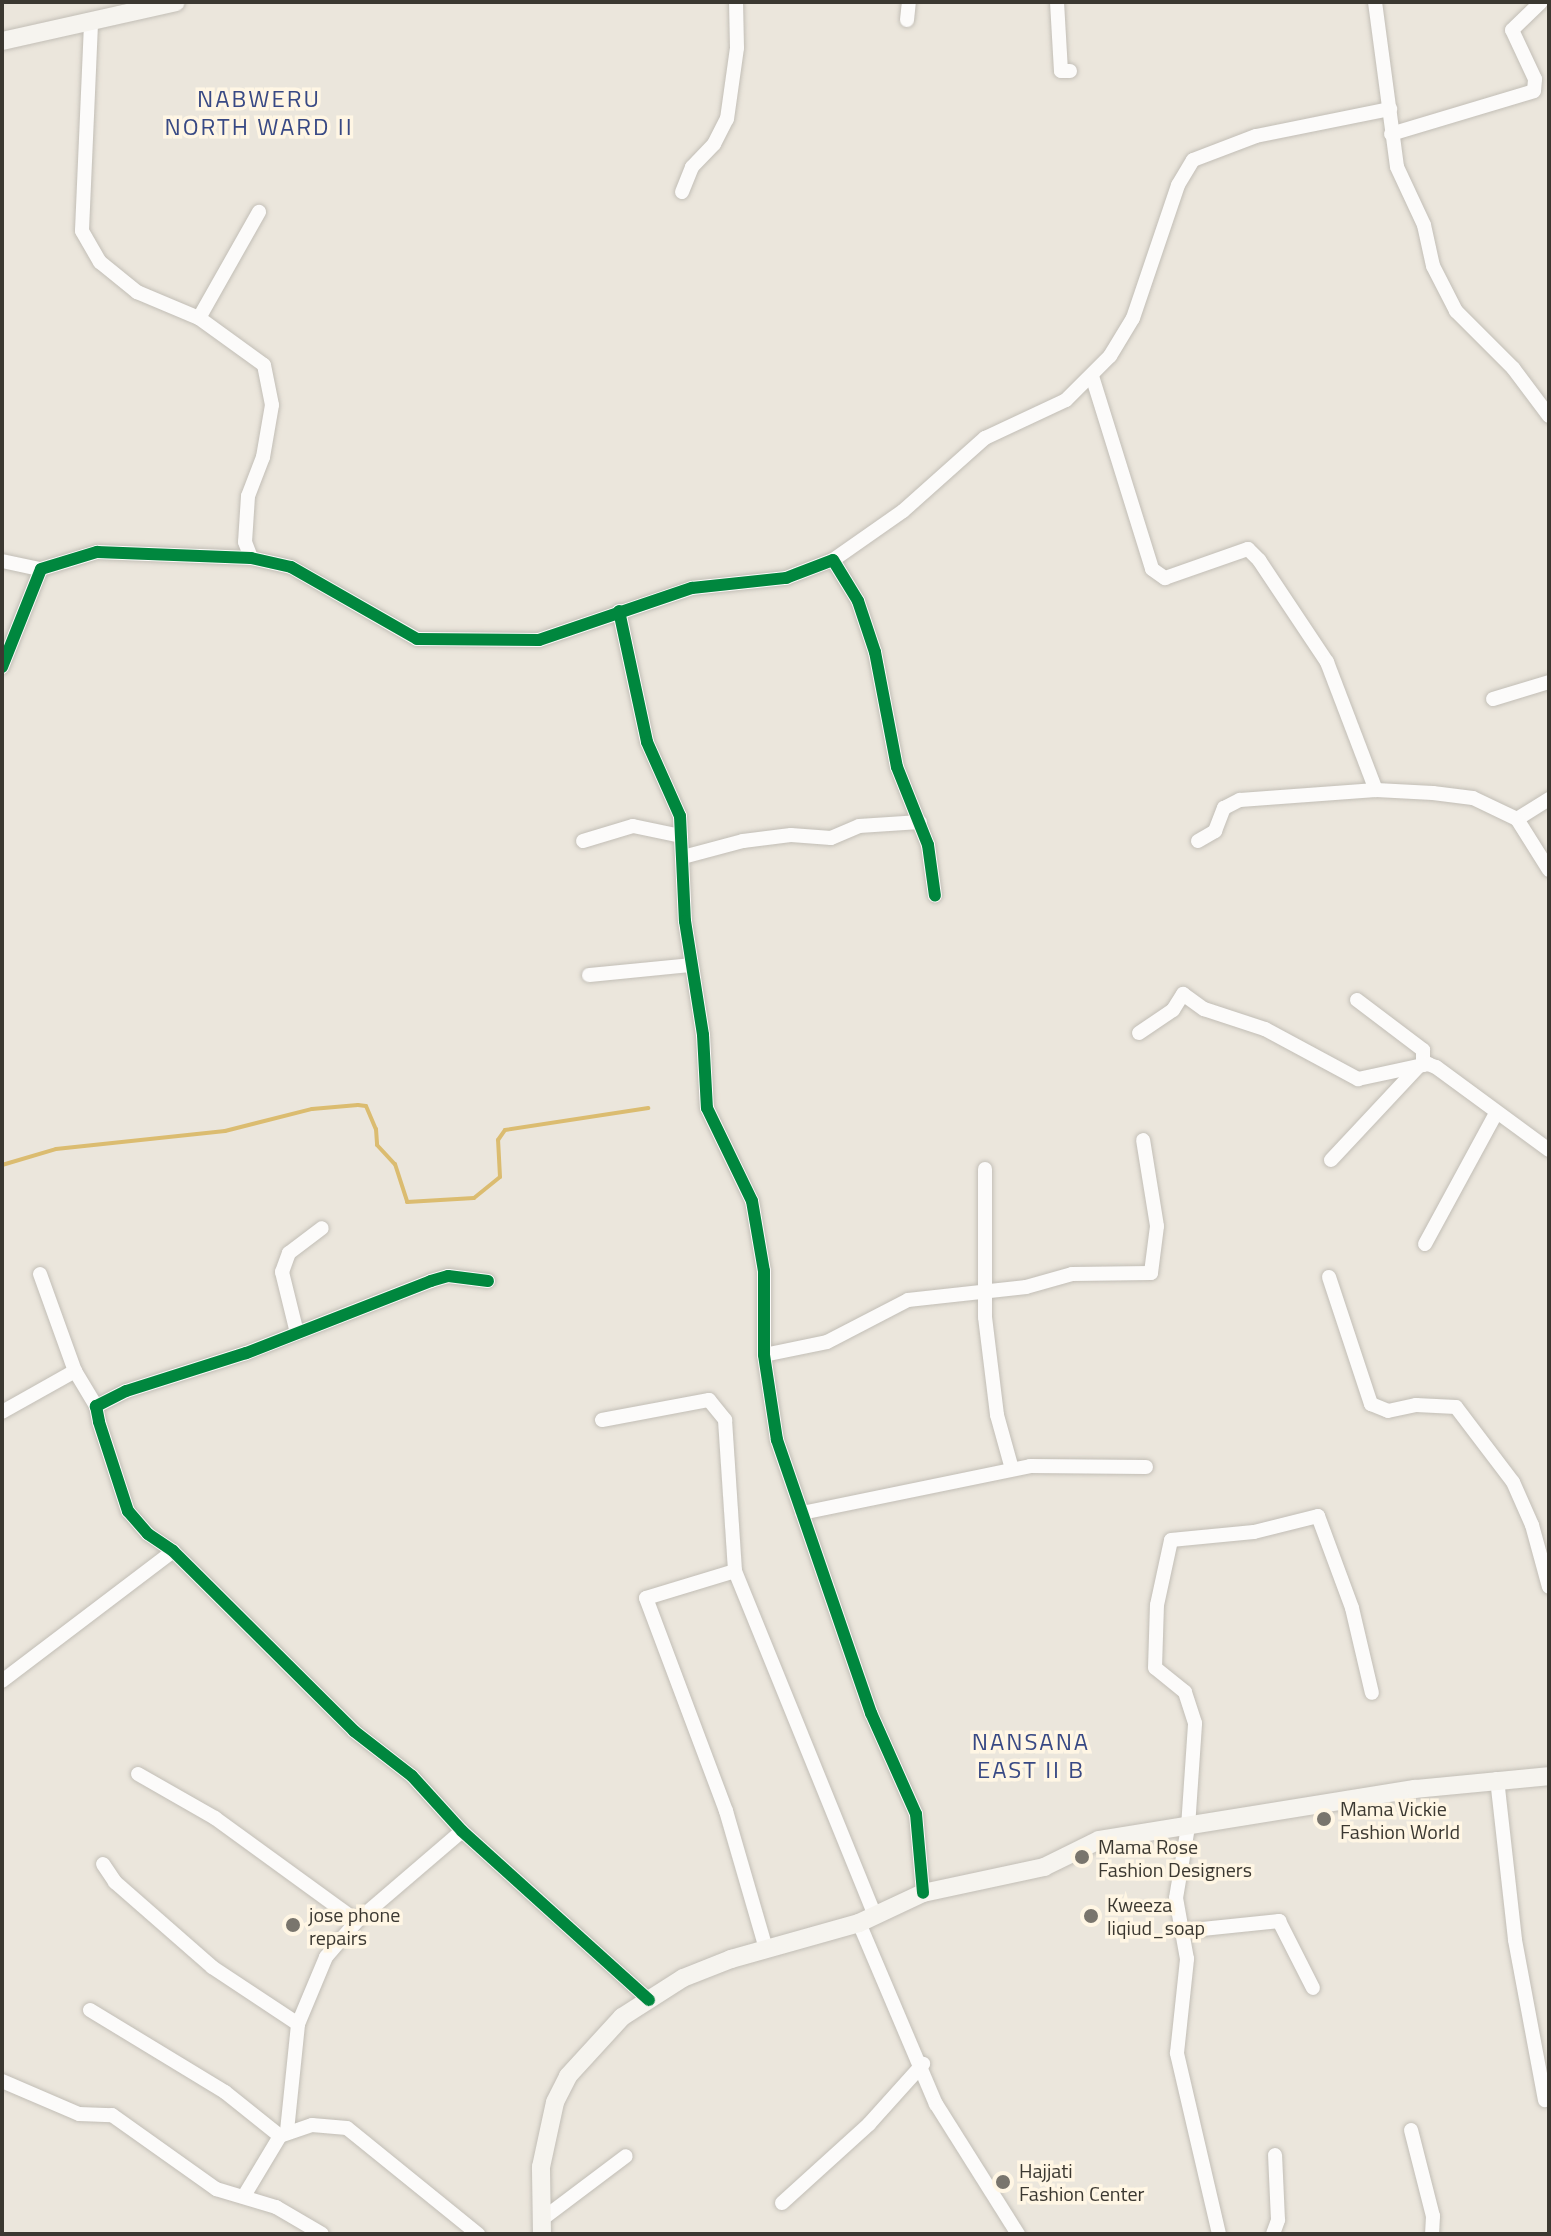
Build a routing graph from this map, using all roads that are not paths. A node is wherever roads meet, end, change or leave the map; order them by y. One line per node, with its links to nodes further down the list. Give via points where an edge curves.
1 (736, 2): 13 (street, via 737,48 727,119 714,144 692,167)
2 (909, 2): 7 (street)
3 (1057, 2): 10 (street, via 1061,71)
4 (1375, 2): 11 (street)
5 (1541, 2): 12 (street, via 1512,30 1535,79 1534,91)
6 (168, 3): 8 (street)
7 (907, 20)
8 (91, 24): 9 (street); 15 (street, via 82,231 100,262 137,292)
9 (2, 41)
10 (1070, 71)
11 (1390, 109): 12 (street); 16 (street, via 1256,136 1193,160 1178,185 1133,318)
12 (1391, 134): 17 (street, via 1397,167 1424,225 1444,292)
13 (682, 192)
14 (259, 212): 15 (street)
15 (199, 318): 18 (street, via 264,365 272,405 263,457 248,496 245,542)
16 (1092, 376): 19 (street, via 1066,400 985,438 903,511); 26 (street, via 1152,569 1165,578 1248,549 1327,662)
17 (1549, 415)
18 (251, 558): 21 (street, via 97,552); 22 (street, via 291,567 417,639 539,640)
19 (833, 560): 22 (street, via 786,578 692,588); 29 (street, via 858,601 875,652 897,767)
20 (2, 561): 21 (street)
21 (41, 569): 23 (street)
22 (619, 611): 30 (street, via 647,742 673,793)
23 (2, 667)
24 (1549, 682): 25 (street)
25 (1493, 699)
26 (1376, 790): 28 (street, via 1473,798); 32 (street, via 1240,800 1224,808 1215,831)
27 (1549, 799): 28 (street)
28 (1517, 819): 34 (street)
29 (920, 822): 33 (street, via 859,826 831,838 791,835 743,841); 35 (street)
30 (681, 836): 31 (street, via 633,826); 33 (street)
31 (583, 841)
32 (1198, 841)
33 (683, 857): 36 (street)
34 (1549, 870)
35 (935, 896)
36 (691, 965): 37 (street); 53 (street, via 707,1108 720,1143 746,1184 760,1242)
37 (589, 975)
38 (1357, 1000): 40 (street, via 1423,1050)
39 (1139, 1033): 40 (street, via 1173,1010 1183,994 1204,1009 1265,1029 1358,1079)
40 (1422, 1065): 41 (street, via 1436,1067); 44 (street)
41 (1496, 1113): 43 (street); 47 (street)
42 (1143, 1140): 51 (street, via 1157,1226 1151,1273 1090,1272 1026,1287)
43 (1549, 1150)
44 (1331, 1160)
45 (985, 1169): 51 (street)
46 (322, 1228): 52 (street, via 289,1253 282,1272)
47 (1425, 1244)
48 (40, 1274): 54 (street)
49 (1329, 1277): 63 (street, via 1371,1404 1388,1411 1416,1405 1456,1407 1513,1482 1532,1525)
50 (488, 1281): 52 (street, via 448,1276)
51 (988, 1288): 53 (street, via 908,1300 827,1342); 59 (street, via 987,1340 997,1415)
52 (297, 1333): 55 (street)
53 (764, 1355): 60 (street, via 777,1440)
54 (75, 1371): 55 (street); 56 (street)
55 (96, 1406): 61 (street, via 128,1511)
56 (2, 1412)
57 (602, 1420): 62 (street, via 709,1400 725,1420)
58 (1146, 1467): 59 (street)
59 (1012, 1469): 60 (street)
60 (802, 1513): 72 (street, via 871,1713 897,1761 916,1814)
61 (173, 1551): 64 (street); 70 (street, via 354,1731 412,1776)
62 (735, 1571): 73 (street); 76 (street, via 646,1598 726,1811)
63 (1549, 1587)
64 (2, 1681)
65 (1372, 1693): 69 (street, via 1352,1608 1318,1516 1254,1532 1171,1540 1157,1605 1155,1668 1185,1692 1192,1706)
66 (138, 1774): 74 (street, via 215,1818)
67 (1549, 1776): 68 (street)
68 (1497, 1779): 69 (street); 83 (street, via 1515,1940)
69 (1188, 1827): 72 (street, via 1099,1840 1044,1867); 75 (street, via 1176,1898)
70 (462, 1831): 74 (street); 78 (street)
71 (103, 1864): 80 (street, via 115,1882 212,1967)
72 (923, 1893): 73 (street)
73 (867, 1919): 76 (street); 81 (street)
74 (357, 1921): 80 (street, via 326,1957)
75 (1183, 1931): 77 (street, via 1279,1921); 94 (street, via 1187,1959 1177,2053)
76 (766, 1949): 78 (street, via 683,1978)
77 (1313, 1988)
78 (649, 2000): 90 (street, via 622,2017 585,2055 555,2102 541,2167)
79 (90, 2010): 85 (street)
80 (298, 2024): 85 (street)
81 (923, 2064): 89 (street, via 869,2124); 93 (street, via 936,2104)
82 (2, 2081): 88 (street, via 79,2114 112,2115 216,2189)
83 (1545, 2100)
84 (1411, 2130): 96 (street, via 1433,2216)
85 (284, 2133): 88 (street); 92 (street, via 312,2125 347,2128)
86 (1275, 2155): 95 (street, via 1278,2220)
87 (626, 2156): 90 (street)
88 (244, 2196): 91 (street, via 276,2207)
89 (782, 2203)
90 (544, 2225)
91 (322, 2234)
92 (478, 2234)
93 (1018, 2234)
94 (1219, 2234)
95 (1273, 2234)
96 (1432, 2234)

